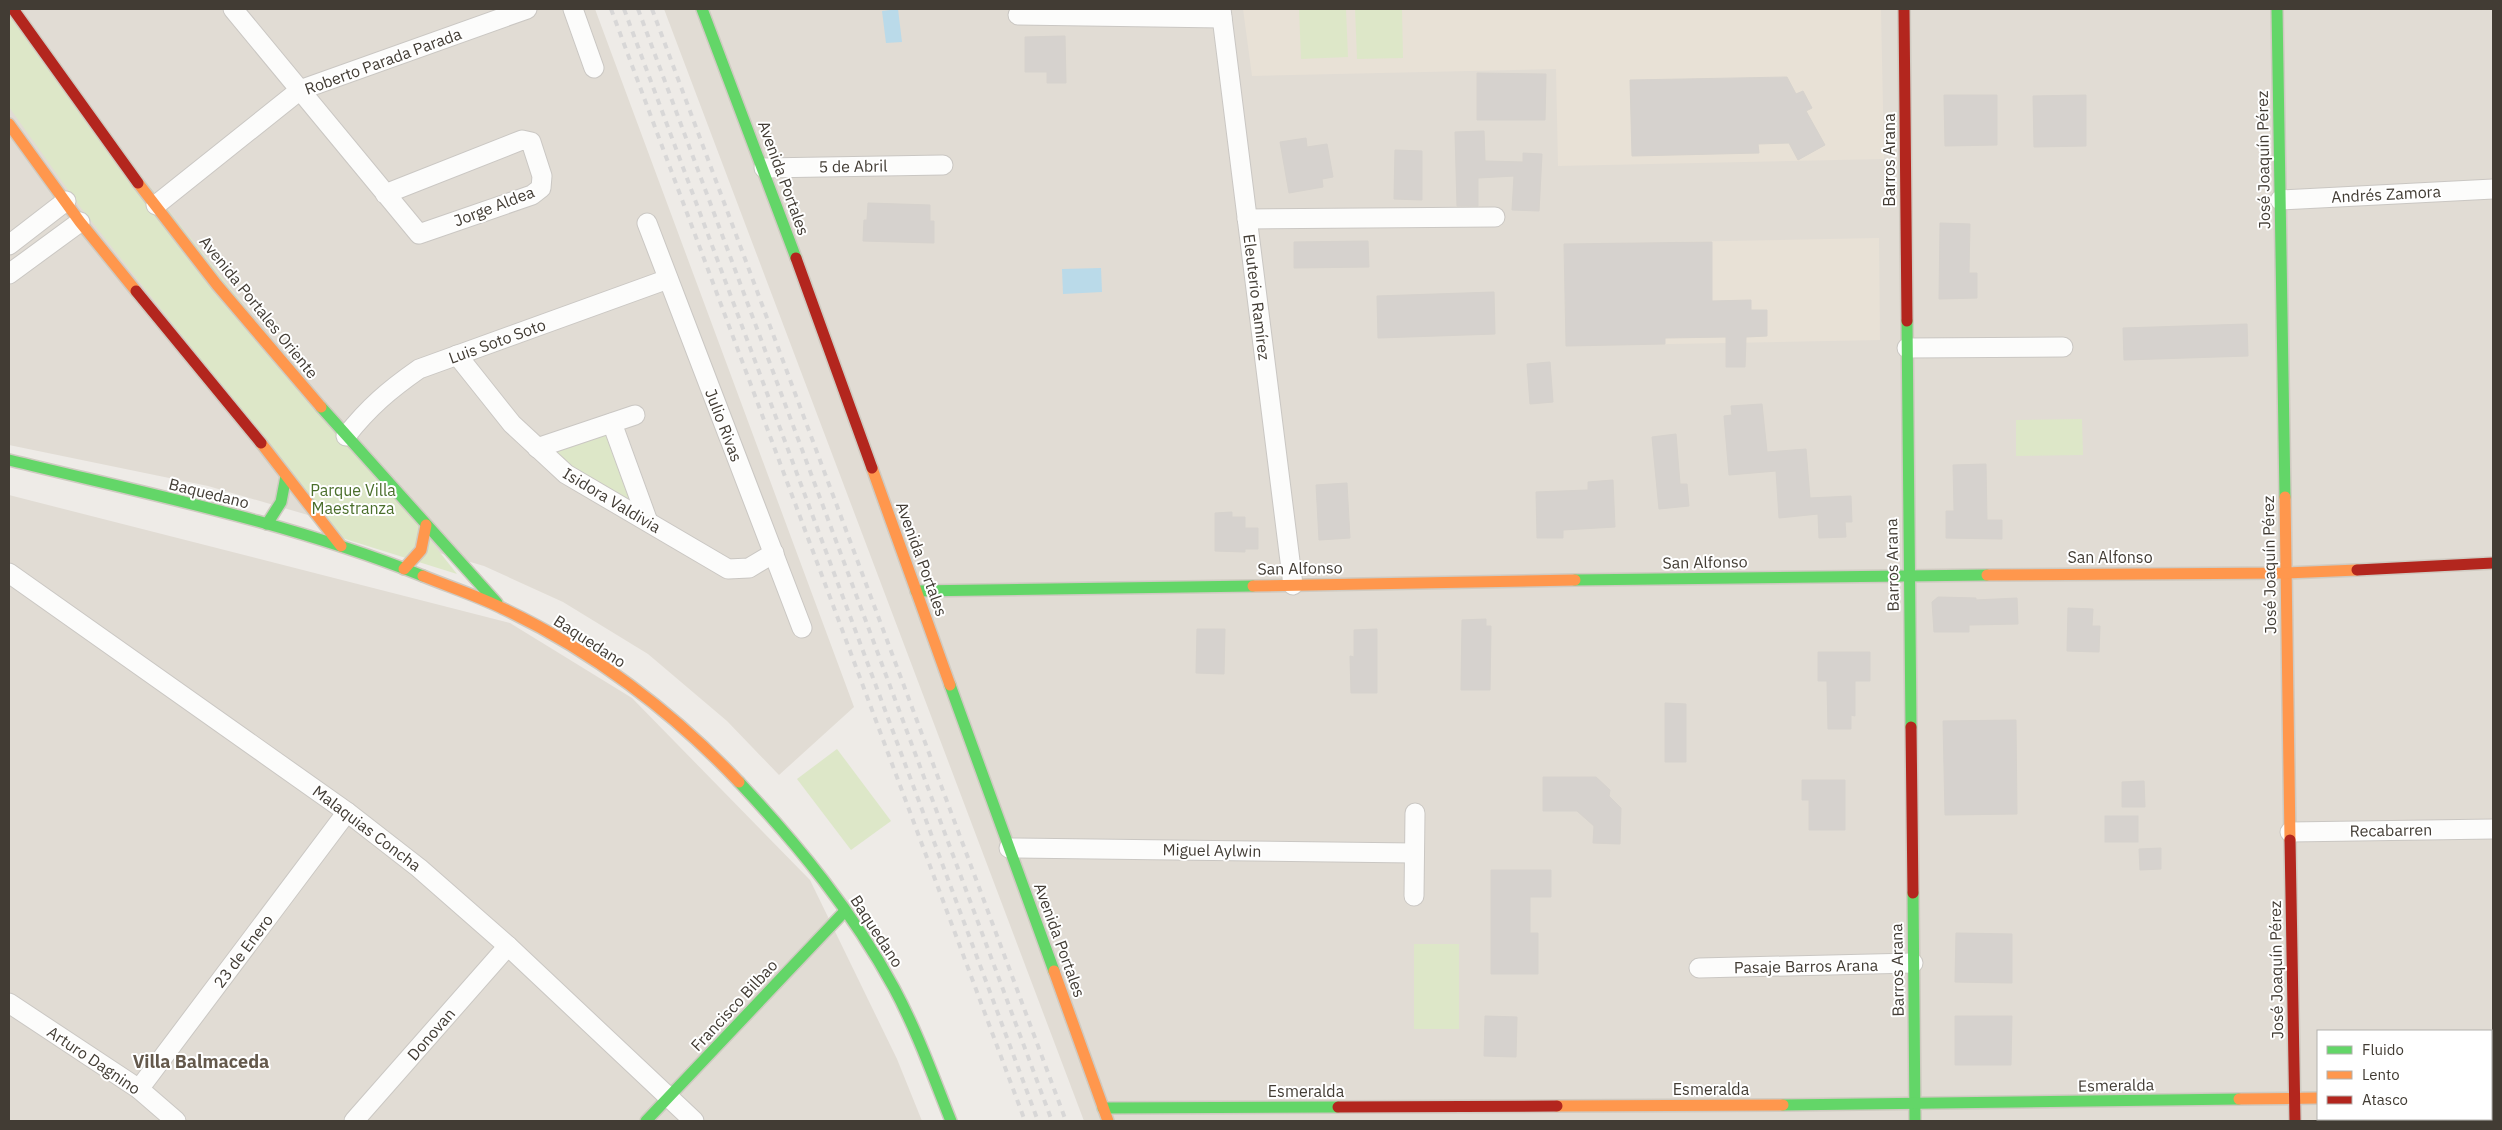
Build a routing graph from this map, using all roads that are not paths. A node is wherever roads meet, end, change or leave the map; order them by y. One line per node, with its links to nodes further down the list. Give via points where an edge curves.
1 (13, 9): 19 (street, Avenida Portales Oriente)
2 (233, 9): 11 (street, Jorge Aldea)
3 (527, 9): 11 (street, Roberto Parada Parada)
4 (573, 9): 10 (street)
5 (702, 9): 14 (street, Avenida Portales)
6 (1904, 9): 28 (street, Barros Arana)
7 (2277, 9): 17 (street, José Joaquín Pérez)
8 (1221, 13): 9 (street); 21 (street, Eleuterio Ramírez)
9 (1018, 15)
10 (594, 68)
11 (300, 90): 16 (street, Jorge Aldea); 19 (street, Roberto Parada Parada)
12 (9, 124): 18 (street)
13 (943, 165): 14 (street, 5 de Abril)
14 (764, 168): 47 (street, Avenida Portales)
15 (2493, 189): 17 (street, Andrés Zamora)
16 (385, 194): 16 (street, Jorge Aldea, via 418,234 532,195 541,188 542,176 530,142 522,140)
17 (2280, 200): 44 (street, José Joaquín Pérez)
18 (66, 201): 22 (street); 24 (street)
19 (156, 205): 32 (street, Avenida Portales Oriente, via 228,298)
20 (1495, 217): 21 (street)
21 (1247, 219): 46 (street, Eleuterio Ramírez)
22 (80, 222): 25 (street); 35 (street)
23 (647, 223): 26 (street, Julio Rivas)
24 (9, 245)
25 (9, 274)
26 (668, 280): 29 (street, Luis Soto Soto); 40 (street, Julio Rivas)
27 (2064, 347): 28 (street)
28 (1907, 348): 45 (street, Barros Arana)
29 (457, 355): 32 (street, Luis Soto Soto, via 419,369 388,390 366,410); 33 (street, Isidora Valdivia, via 512,424)
30 (635, 415): 31 (street)
31 (612, 423): 33 (street); 36 (street)
32 (346, 436): 38 (street, Avenida Portales Oriente)
33 (537, 448): 36 (street, Isidora Valdivia, via 566,474)
34 (9, 460): 37 (street, Baquedano)
35 (286, 476): 37 (street, via 284,496); 39 (street)
36 (647, 519): 40 (street, Isidora Valdivia, via 728,569 749,568)
37 (267, 524): 39 (street, Baquedano)
38 (426, 525): 42 (street, via 422,551); 48 (street, Avenida Portales Oriente)
39 (341, 546): 42 (street, Baquedano)
40 (774, 554): 49 (street, Julio Rivas)
41 (2493, 563): 44 (street, San Alfonso)
42 (404, 569): 48 (street, Baquedano)
43 (9, 573): 50 (street, Malaquias Concha)
44 (2285, 573): 45 (street, San Alfonso); 53 (street, José Joaquín Pérez)
45 (1909, 574): 46 (street, San Alfonso); 59 (street, Barros Arana)
46 (1293, 585): 47 (street, San Alfonso)
47 (916, 591): 54 (street, Avenida Portales)
48 (501, 608): 57 (street, Baquedano, via 530,622 630,686 695,741 793,839)
49 (802, 628)
50 (347, 812): 58 (street, Malaquias Concha, via 419,868); 62 (street, 23 de Enero)
51 (1415, 814): 55 (street)
52 (2493, 829): 53 (street, Recabarren)
53 (2290, 832): 64 (street, José Joaquín Pérez)
54 (1009, 848): 55 (street, Miguel Aylwin); 67 (street, Avenida Portales)
55 (1414, 853): 56 (street)
56 (1414, 896)
57 (845, 911): 63 (street, Francisco Bilbao); 72 (street, Baquedano, via 908,1016)
58 (508, 946): 63 (street, Malaquias Concha); 69 (street, Donovan)
59 (1913, 963): 60 (street, Pasaje Barros Arana); 66 (street, Barros Arana)
60 (1699, 968)
61 (9, 1003): 62 (street, Arturo Dagnino)
62 (138, 1090): 68 (street, Arturo Dagnino)
63 (669, 1097): 70 (street, Francisco Bilbao); 71 (street, Malaquias Concha)
64 (2294, 1098): 65 (street, Esmeralda); 66 (street, Esmeralda); 75 (street, José Joaquín Pérez)
65 (2317, 1098)
66 (1914, 1104): 67 (street, Esmeralda); 74 (street, Barros Arana)
67 (1103, 1108): 73 (street, Avenida Portales)
68 (176, 1121)
69 (354, 1121)
70 (646, 1121)
71 (694, 1121)
72 (951, 1121)
73 (1108, 1121)
74 (1915, 1121)
75 (2295, 1121)

